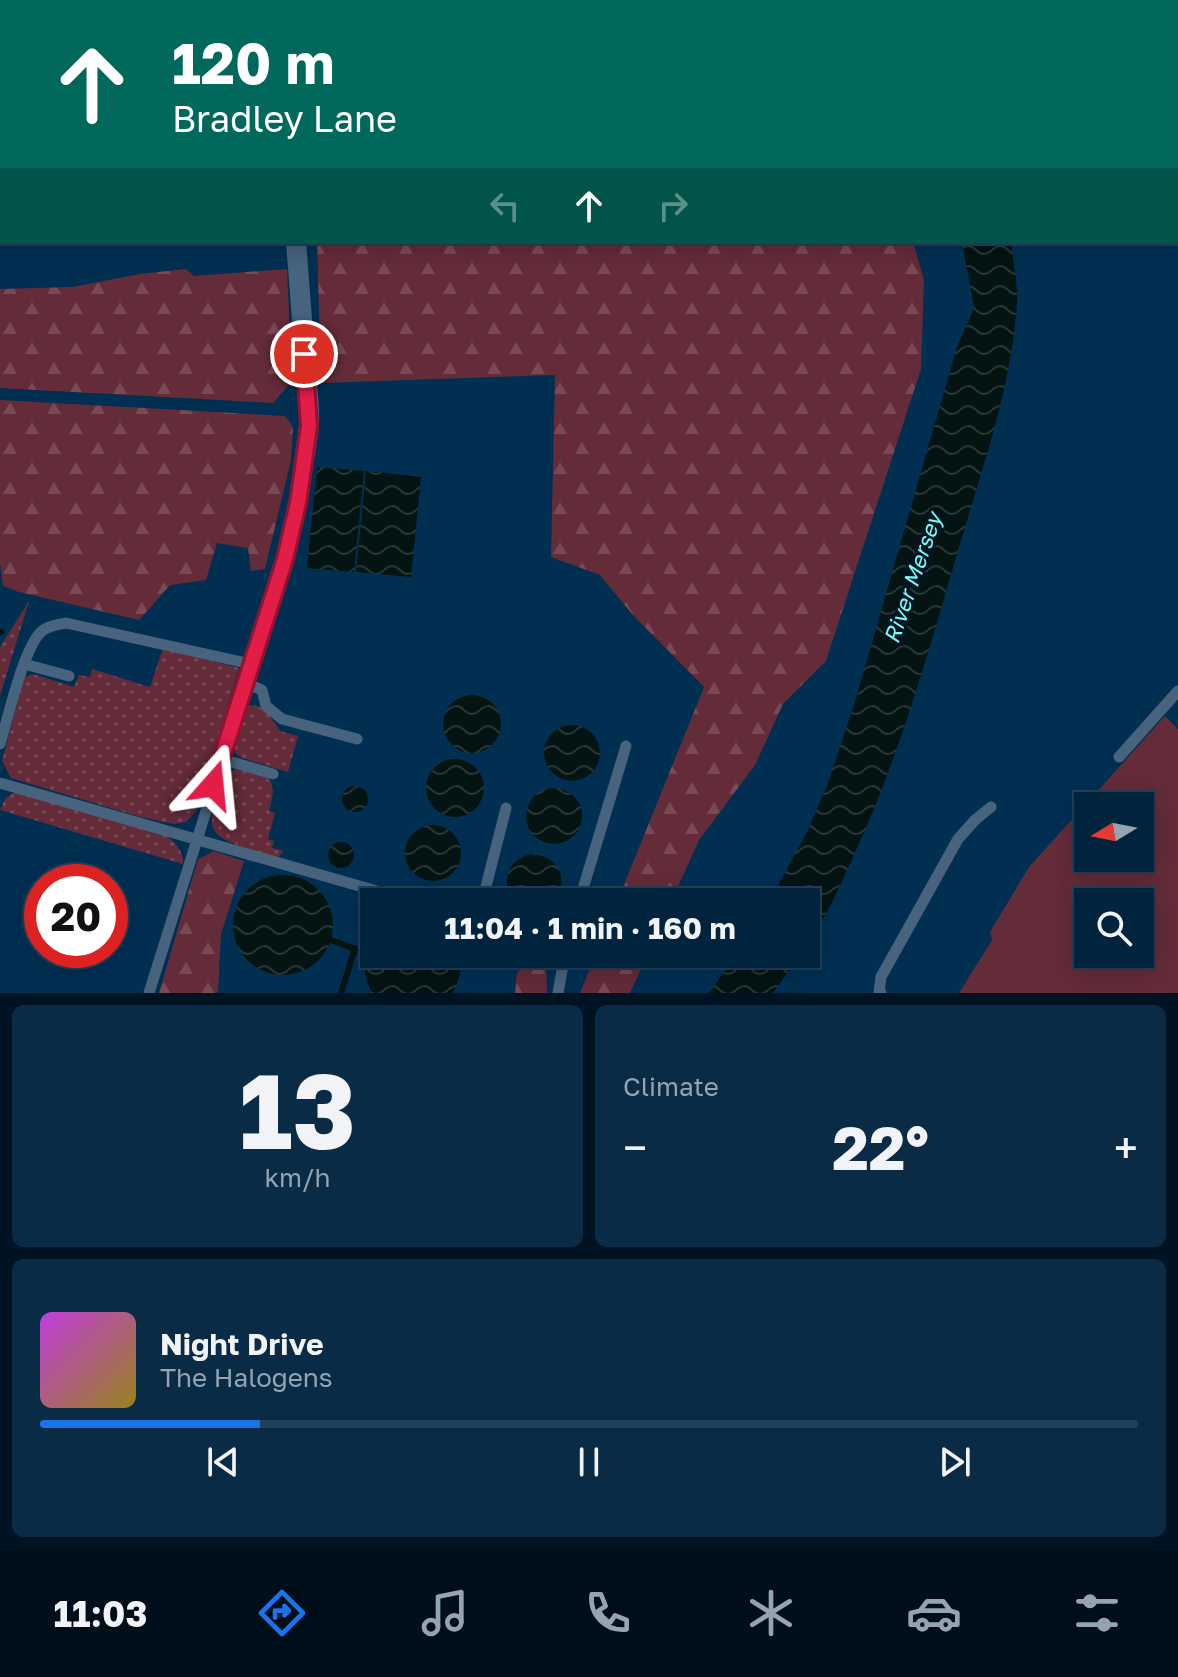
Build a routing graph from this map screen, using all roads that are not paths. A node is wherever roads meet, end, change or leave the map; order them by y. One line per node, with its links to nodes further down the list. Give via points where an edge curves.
1 (296, 244): 2 (street, via 309,426)
2 (305, 455): 4 (lane, via 285,559)
3 (24, 664): 4 (lane, via 43,630 66,623); 5 (lane); 9 (lane)
4 (251, 664): 6 (lane)
5 (69, 676)
6 (246, 683): 8 (lane, via 262,690 266,706 282,719); 12 (lane)
7 (1178, 691): 11 (lane)
8 (357, 739)
9 (0, 744)
10 (626, 746): 20 (lane)
11 (1119, 757)
12 (221, 759): 13 (lane); 17 (lane)
13 (273, 774)
14 (0, 783): 17 (lane)
15 (991, 807): 24 (lane, via 958,839 881,977)
16 (506, 808): 19 (lane)
17 (196, 838): 18 (lane); 22 (lane)
18 (367, 888)
19 (486, 888)
20 (583, 888)
21 (562, 968): 23 (lane)
22 (149, 993)
23 (558, 993)
24 (881, 993)

